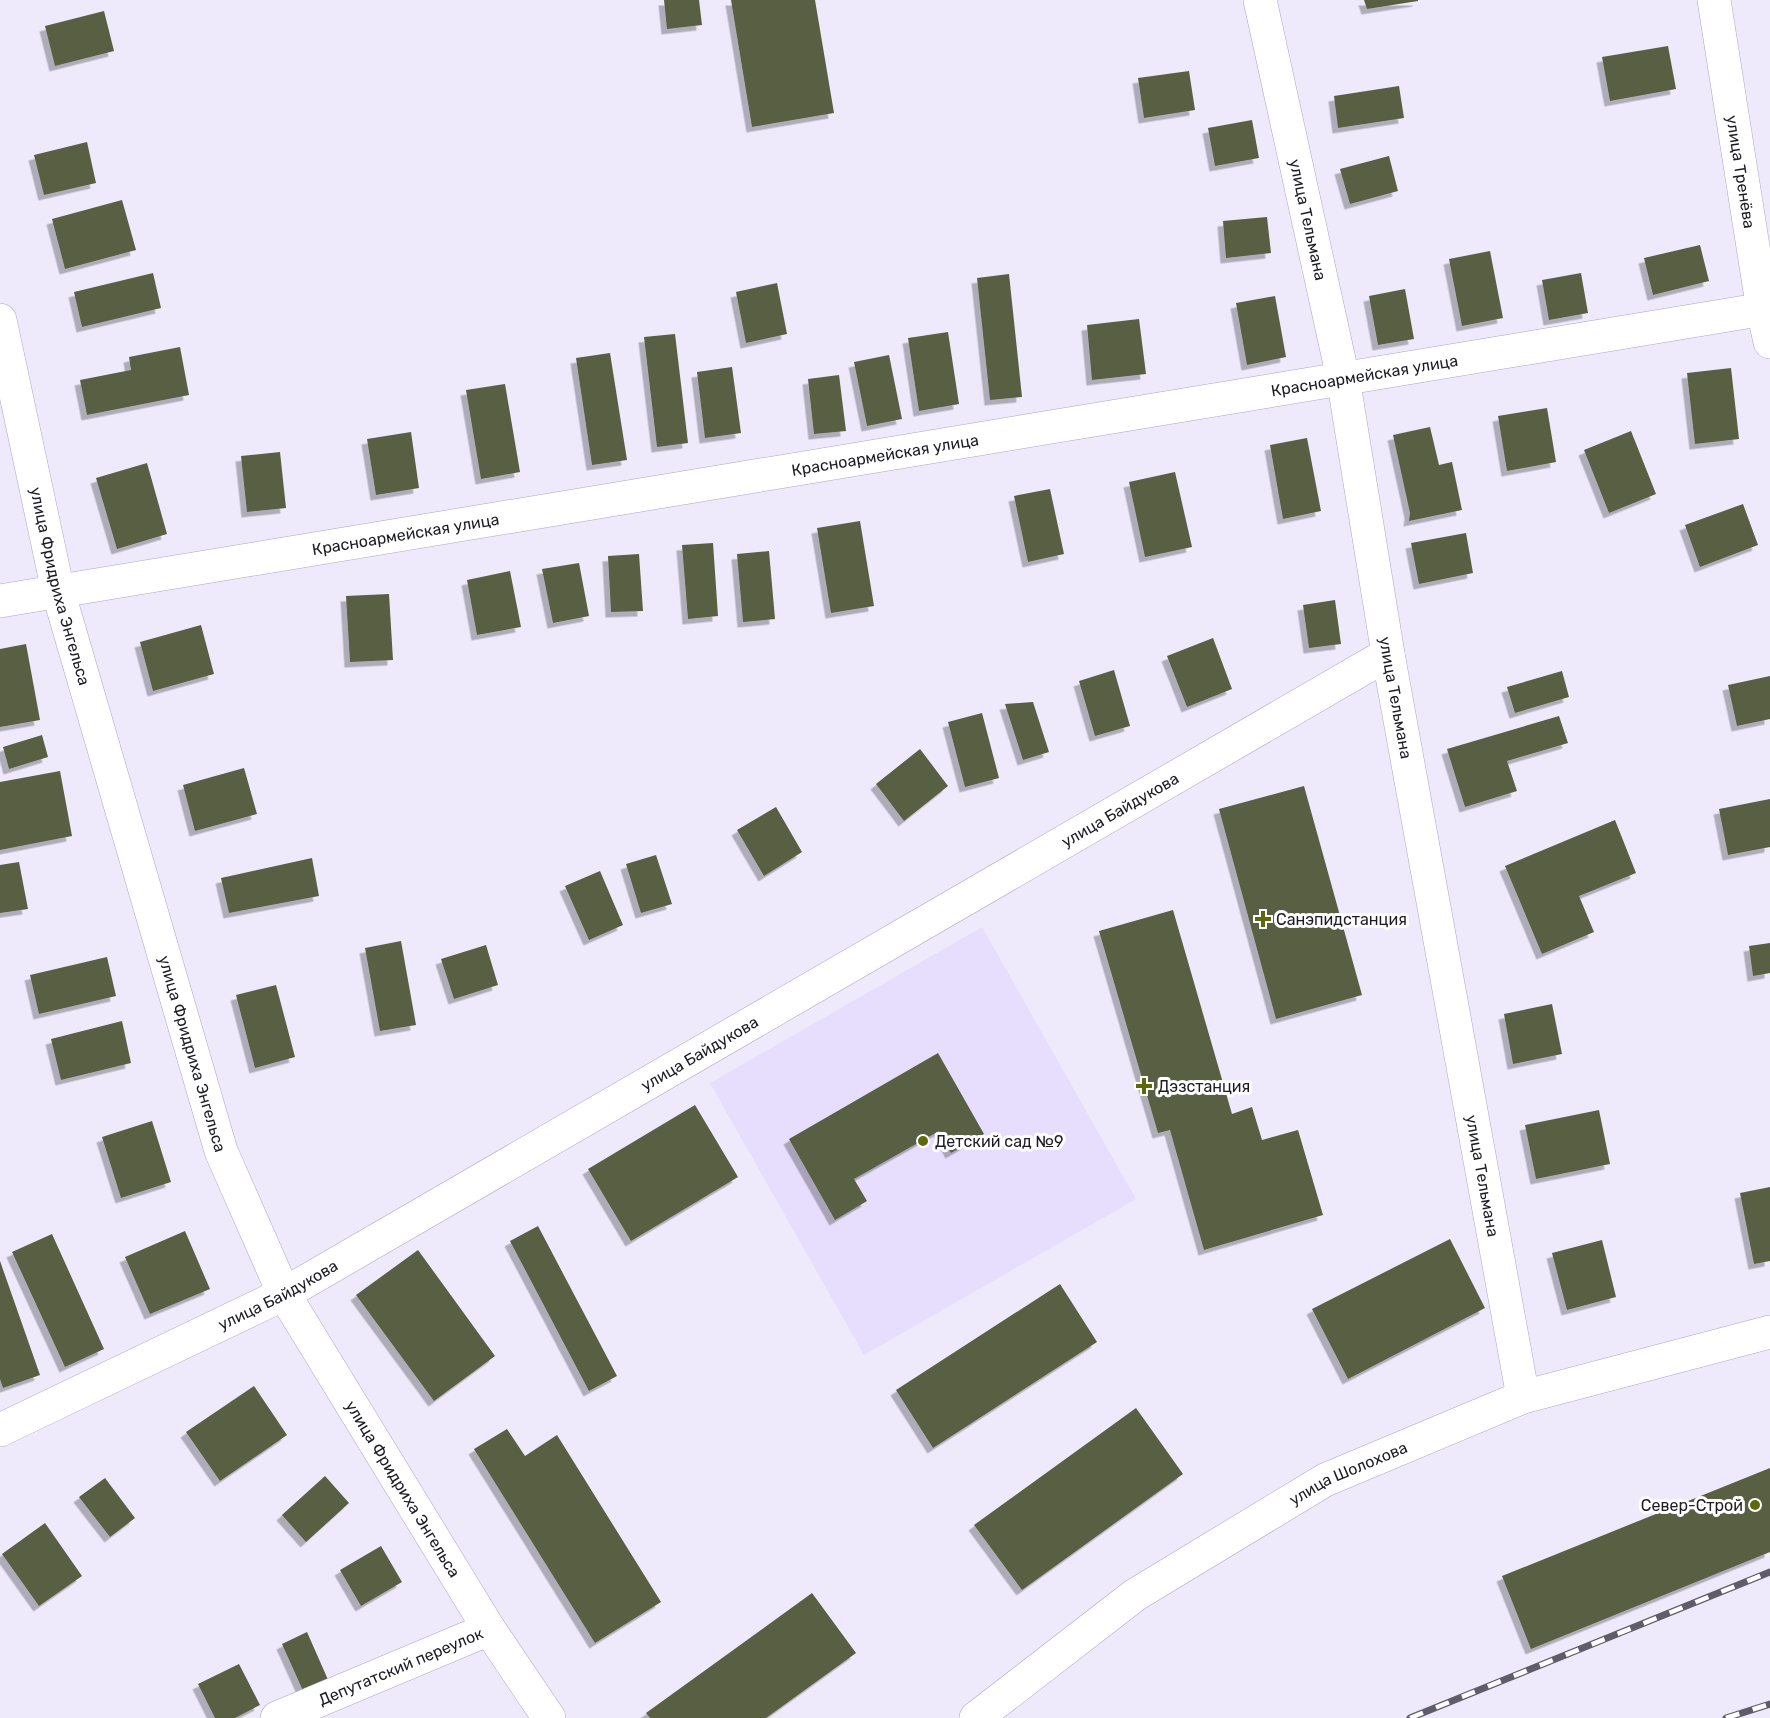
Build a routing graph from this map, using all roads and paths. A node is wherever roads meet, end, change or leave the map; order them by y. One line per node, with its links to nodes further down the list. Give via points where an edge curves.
1 (1260, 0): 6 (street, улица Тельмана)
2 (1714, 0): 3 (street, улица Тренёва)
3 (1767, 309): 5 (street, улица Тренёва); 6 (street, Красноармейская улица)
4 (0, 320): 7 (street, улица Фридриха Энгельса)
5 (1770, 342)
6 (1343, 378): 7 (street, Красноармейская улица); 9 (street, улица Тельмана)
7 (58, 591): 8 (street, Красноармейская улица); 10 (street, улица Фридриха Энгельса, via 221,1151)
8 (0, 601)
9 (1388, 654): 10 (street, улица Байдукова); 12 (street, улица Тельмана)
10 (284, 1294): 13 (street, улица Байдукова); 14 (street, улица Фридриха Энгельса)
11 (1770, 1332): 12 (street, улица Шолохова)
12 (1523, 1397): 17 (street, улица Шолохова, via 1325,1480 1135,1595)
13 (0, 1430)
14 (489, 1629): 15 (street, Депутатский переулок); 16 (street, улица Фридриха Энгельса)
15 (277, 1718)
16 (549, 1718)
17 (976, 1718)

